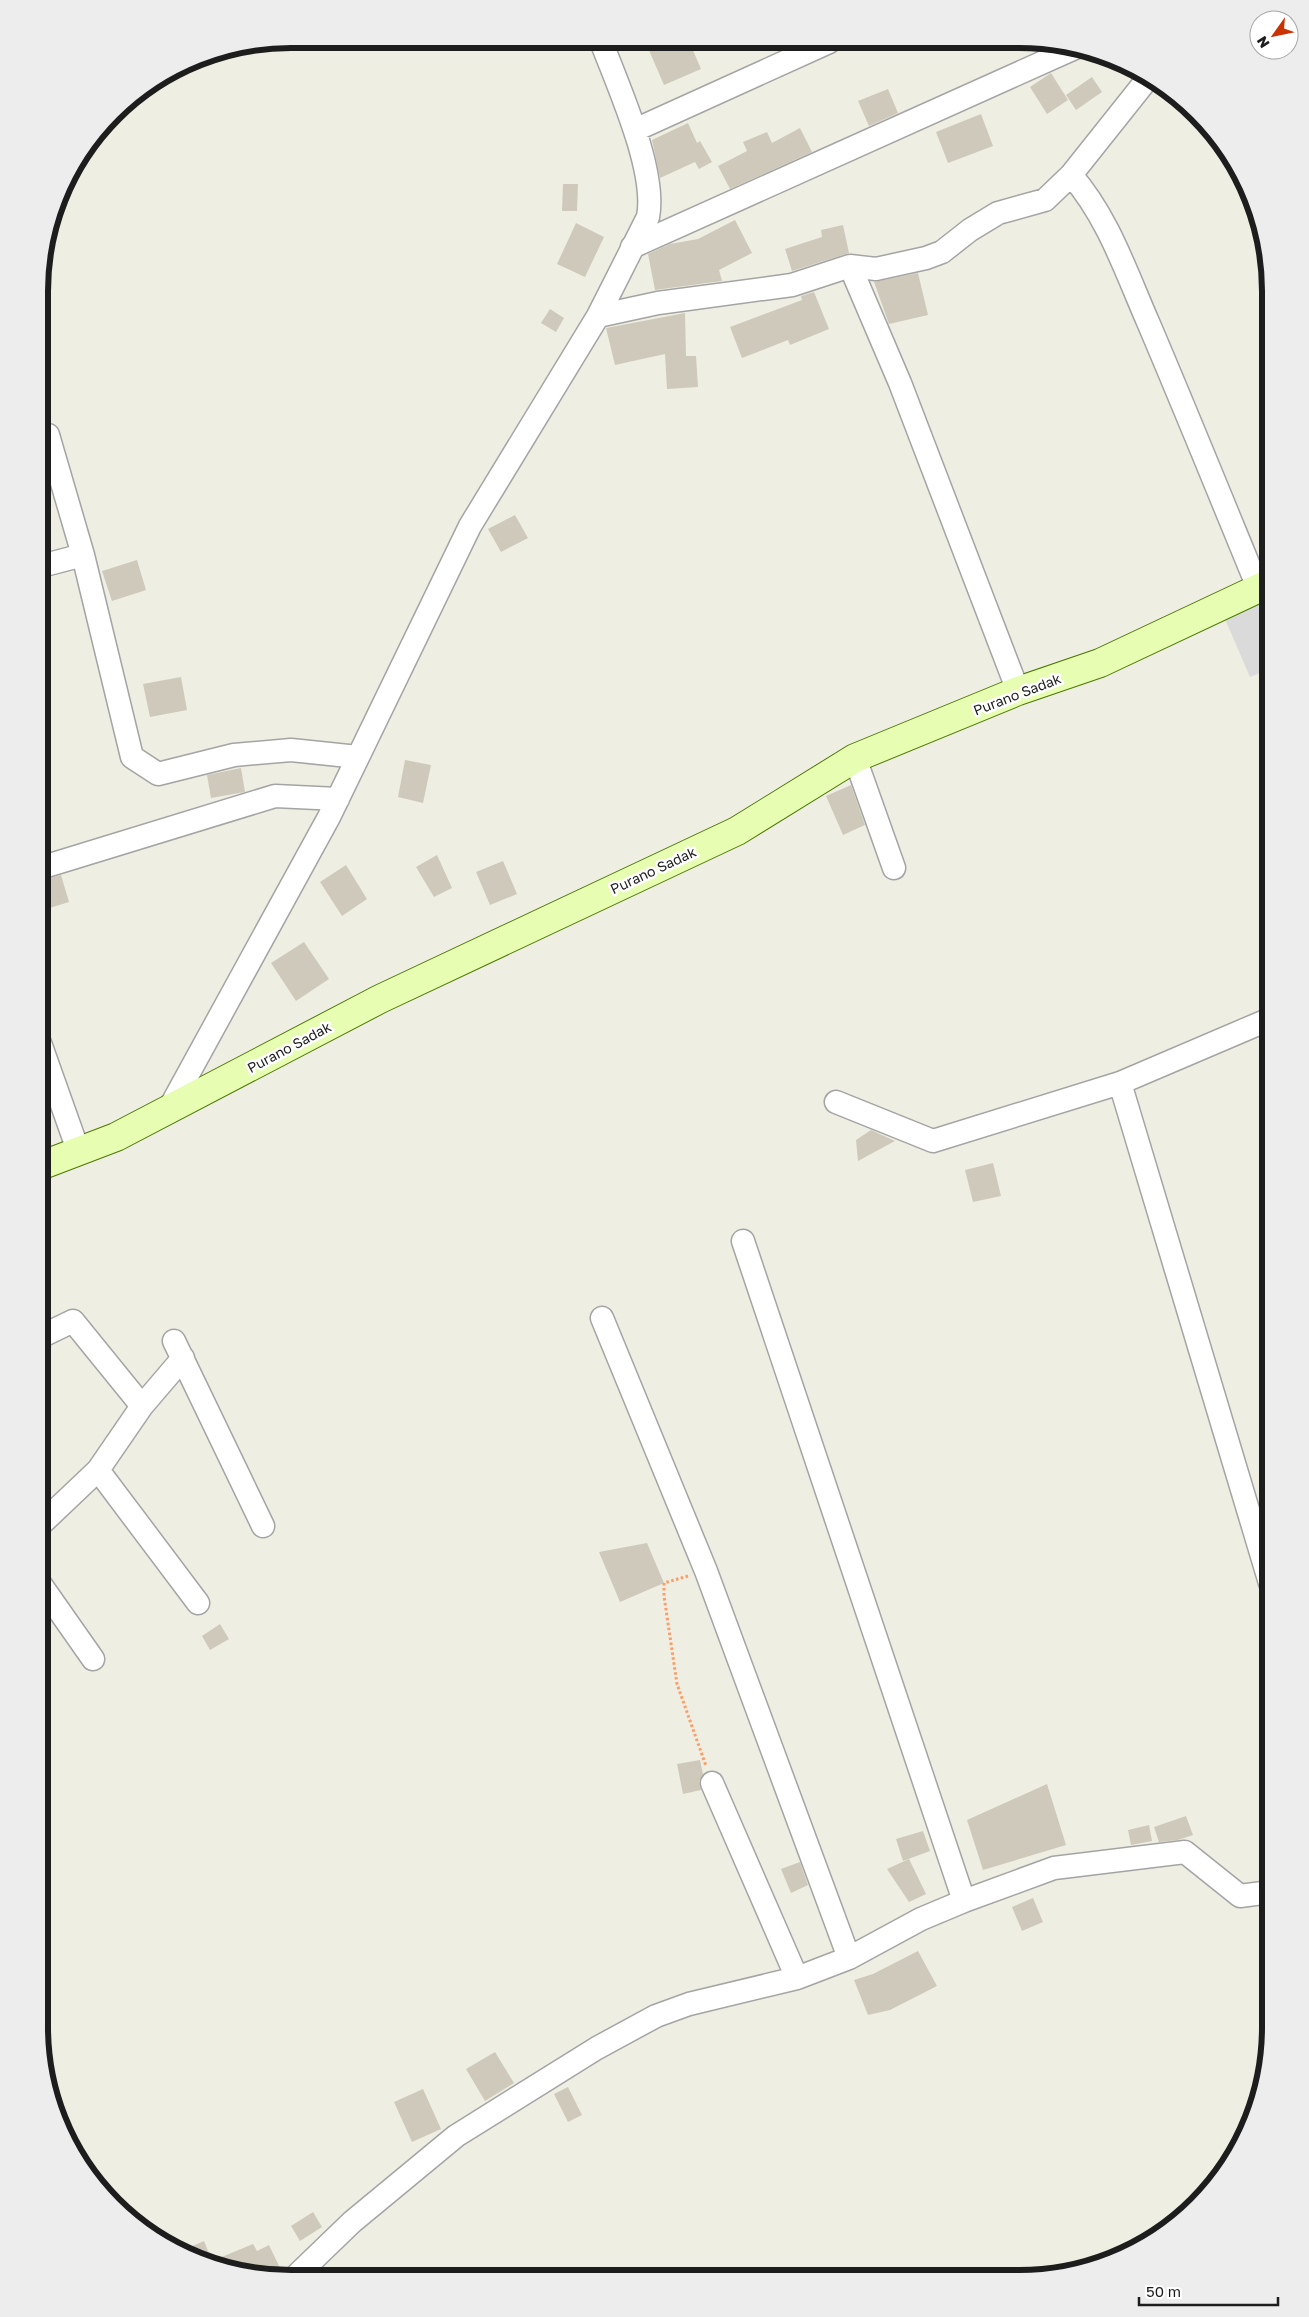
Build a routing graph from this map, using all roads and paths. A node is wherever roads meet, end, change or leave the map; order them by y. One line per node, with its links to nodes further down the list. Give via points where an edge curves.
1 (604, 48): 5 (street)
2 (810, 48): 5 (street)
3 (1066, 52): 7 (street)
4 (1144, 82): 6 (street)
5 (635, 130): 7 (street, via 650,204 648,217)
6 (1071, 175): 8 (street, via 1045,200 998,213 935,255 876,269); 13 (street, via 1086,192 1105,224)
7 (632, 247): 9 (street)
8 (850, 266): 9 (street, via 792,285 658,303); 15 (street, via 900,383)
9 (598, 316): 16 (street, via 470,526)
10 (48, 435): 11 (street)
11 (83, 555): 12 (street); 16 (street, via 132,757 158,774 234,755 291,750)
12 (48, 564)
13 (1262, 582)
14 (1262, 587): 15 (main road, Purano Sadak, via 1100,663)
15 (1018, 691): 17 (main road, Purano Sadak)
16 (358, 757): 18 (street)
17 (855, 758): 20 (street); 25 (main road, Purano Sadak, via 737,830 380,1000)
18 (338, 799): 19 (street, via 275,796); 25 (street)
19 (48, 866)
20 (894, 868)
21 (1262, 1022): 23 (street)
22 (48, 1066): 26 (street)
23 (1120, 1083): 24 (street, via 933,1141); 35 (street)
24 (836, 1102)
25 (169, 1109): 26 (main road, Purano Sadak, via 116,1137)
26 (78, 1150): 27 (main road, Purano Sadak)
27 (48, 1163)
28 (743, 1241): 42 (street)
29 (602, 1318): 36 (street)
30 (48, 1333): 31 (street, via 73,1321)
31 (142, 1406): 32 (street); 34 (street, via 179,1350)
32 (98, 1470): 33 (street); 38 (street)
33 (48, 1517)
34 (263, 1526)
35 (1262, 1555)
36 (706, 1571): 40 (path, via 664,1583 664,1596 677,1684); 43 (street)
37 (48, 1595): 39 (street)
38 (198, 1603)
39 (93, 1659)
40 (712, 1783): 44 (street)
41 (1262, 1893): 42 (street, via 1240,1896 1185,1852 1054,1868)
42 (964, 1901): 43 (street, via 921,1919)
43 (849, 1958): 44 (street)
44 (797, 1978): 45 (street, via 689,2004 656,2016 597,2048 456,2136 352,2222)
45 (302, 2270)

